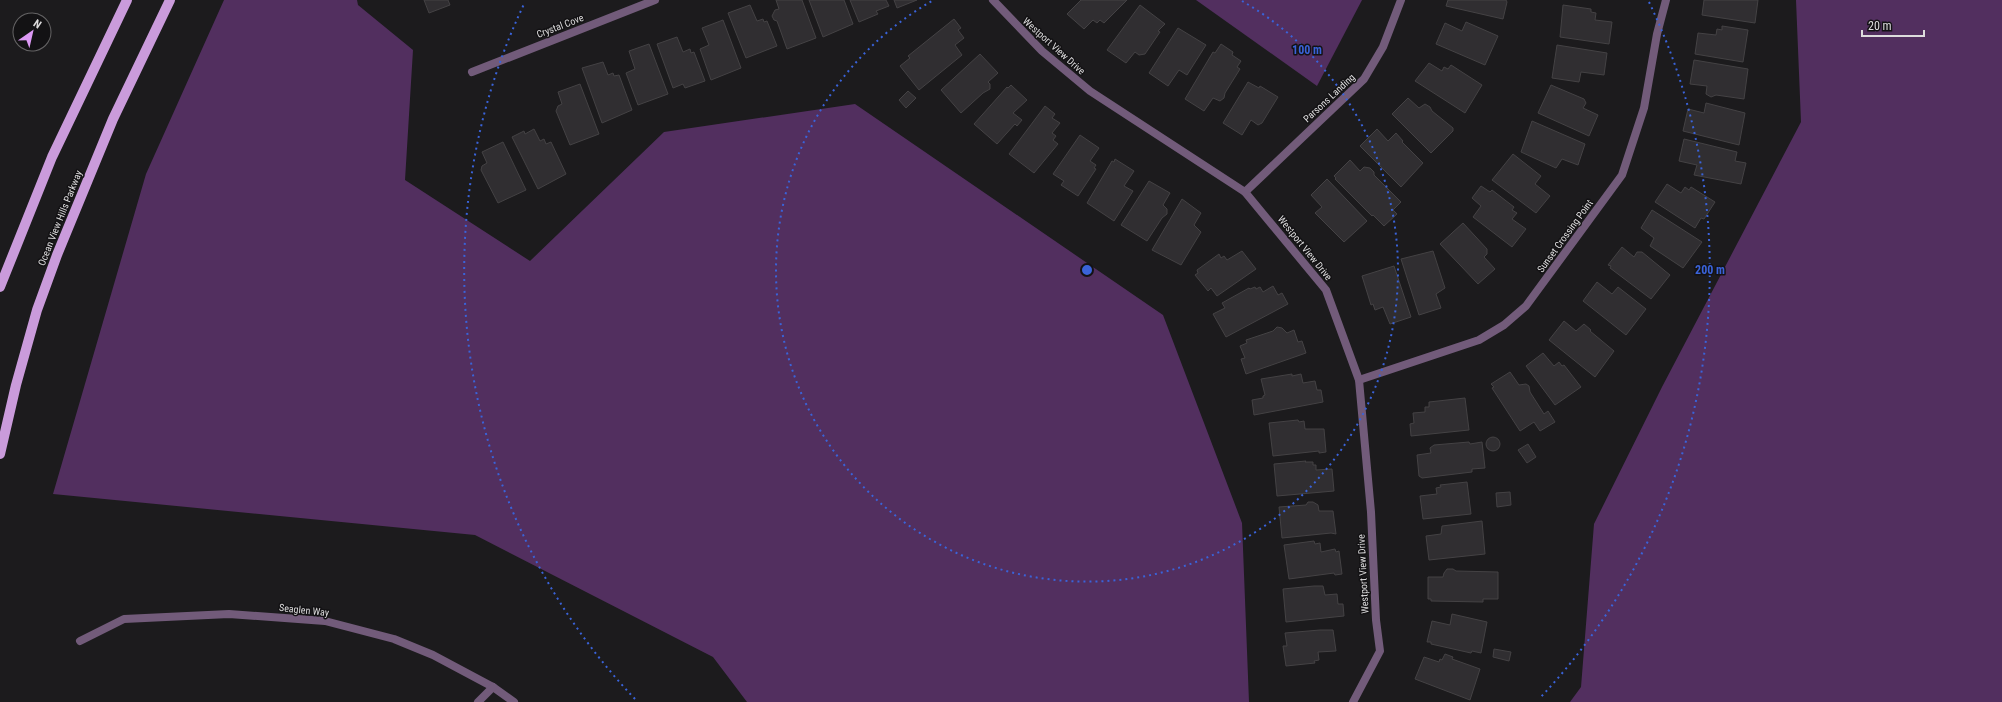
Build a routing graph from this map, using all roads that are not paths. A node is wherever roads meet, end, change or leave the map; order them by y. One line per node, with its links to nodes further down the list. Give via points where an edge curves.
1 (127, 0): 9 (main road, via 52,157)
2 (170, 0): 11 (main road, Ocean View Hills Parkway, via 113,119 37,310)
3 (654, 0): 7 (street, Crystal Cove)
4 (993, 0): 8 (street, Westport View Drive, via 1042,51 1090,91)
5 (1401, 0): 8 (street, Parsons Landing, via 1383,47 1364,79)
6 (1666, 0): 10 (street, Sunset Crossing Point, via 1657,34 1644,108 1622,175 1526,306 1504,325 1479,340)
7 (472, 72)
8 (1245, 192): 10 (street, Westport View Drive, via 1326,290)
9 (0, 287)
10 (1359, 380): 16 (street, Westport View Drive, via 1380,652)
11 (0, 454)
12 (80, 641): 13 (street, Seaglen Way, via 124,619 230,614 324,621 394,639 457,666)
13 (493, 687): 14 (street); 15 (street, Seaglen Way)
14 (478, 702)
15 (514, 702)
16 (1353, 702)

